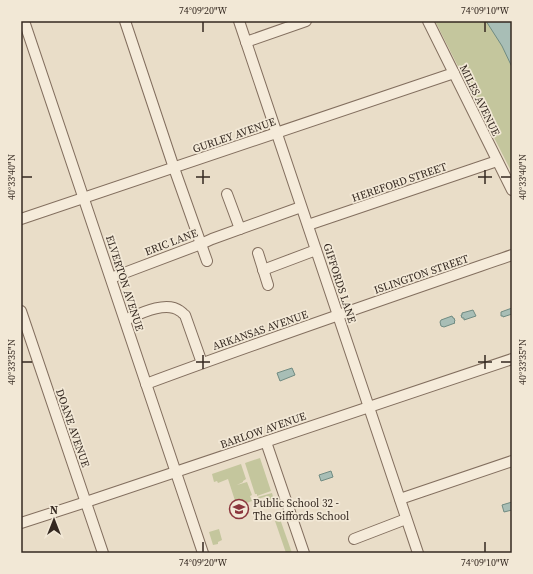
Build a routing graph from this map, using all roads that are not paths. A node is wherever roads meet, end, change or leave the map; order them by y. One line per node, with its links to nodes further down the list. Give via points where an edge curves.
1 (24, 21): 13 (street, ELVERTON AVENUE)
2 (125, 21): 10 (street)
3 (239, 21): 6 (street, GIFFORDS LANE)
4 (306, 21): 6 (street)
5 (428, 21): 7 (street, MILES AVENUE)
6 (246, 42): 8 (street, GIFFORDS LANE)
7 (454, 74): 8 (street, GURLEY AVENUE); 9 (street, MILES AVENUE)
8 (277, 133): 10 (street, GURLEY AVENUE); 14 (street, GIFFORDS LANE)
9 (497, 162): 11 (street, MILES AVENUE); 16 (street, HEREFORD STREET)
10 (174, 168): 13 (street, GURLEY AVENUE); 18 (street)
11 (512, 190)
12 (227, 194): 17 (street)
13 (84, 197): 15 (street, GURLEY AVENUE); 24 (street, ELVERTON AVENUE)
14 (301, 207): 16 (street, GIFFORDS LANE); 17 (street, ERIC LANE)
15 (21, 219)
16 (308, 225): 19 (street, GIFFORDS LANE)
17 (240, 229): 18 (street, ERIC LANE)
18 (201, 244): 22 (street); 24 (street, ERIC LANE)
19 (316, 250): 23 (street); 27 (street, GIFFORDS LANE)
20 (258, 253): 23 (street)
21 (512, 255): 27 (street, ISLINGTON STREET)
22 (207, 261)
23 (263, 270): 25 (street)
24 (111, 278): 28 (street, ELVERTON AVENUE)
25 (268, 285)
26 (21, 311): 37 (street, DOANE AVENUE)
27 (338, 315): 30 (street, ARKANSAS AVENUE); 32 (street, GIFFORDS LANE)
28 (125, 320): 30 (street, via 156,308 180,310 185,315); 31 (street, ELVERTON AVENUE)
29 (512, 359): 32 (street, BARLOW AVENUE)
30 (202, 363): 31 (street, ARKANSAS AVENUE)
31 (146, 384): 35 (street, ELVERTON AVENUE)
32 (369, 408): 33 (street, BARLOW AVENUE); 36 (street, GIFFORDS LANE)
33 (266, 442): 35 (street, BARLOW AVENUE); 43 (street)
34 (512, 461): 36 (street)
35 (176, 472): 37 (street, BARLOW AVENUE); 42 (street, ELVERTON AVENUE)
36 (400, 499): 38 (street, GIFFORDS LANE)
37 (86, 502): 39 (street, BARLOW AVENUE); 41 (street, DOANE AVENUE)
38 (406, 519): 40 (street); 44 (street, GIFFORDS LANE)
39 (21, 523)
40 (354, 539)
41 (103, 553)
42 (203, 553)
43 (304, 553)
44 (418, 553)

